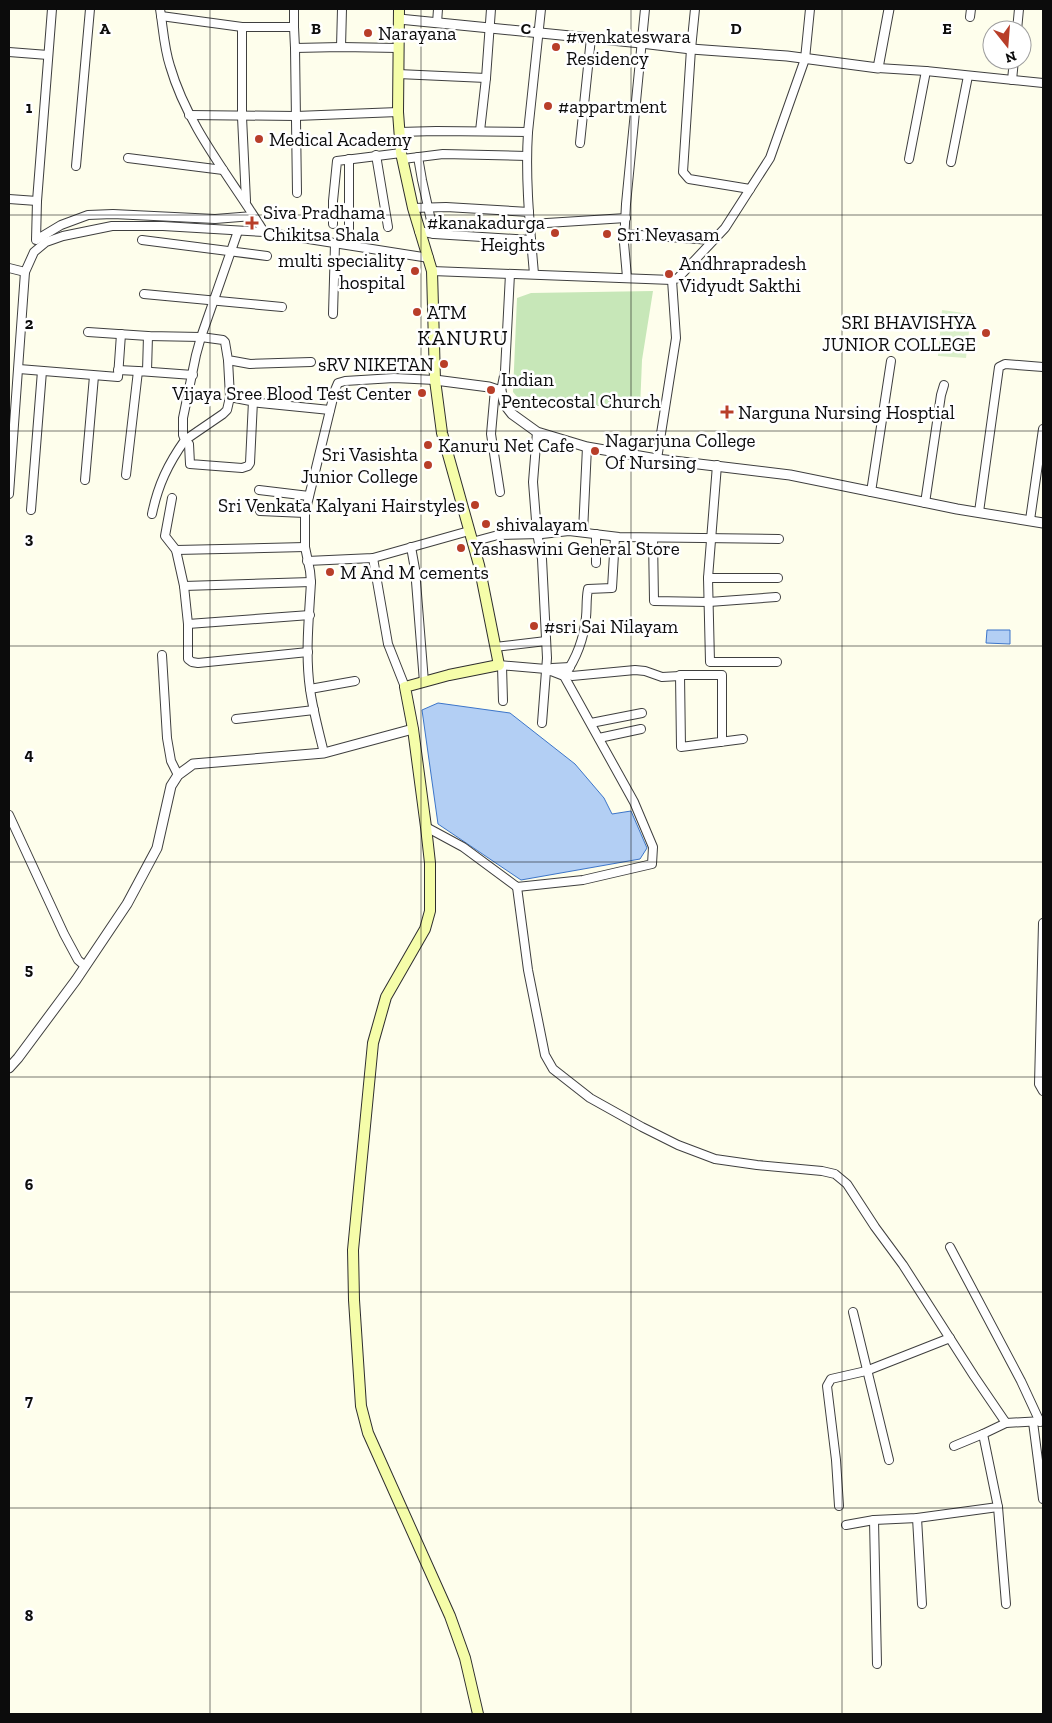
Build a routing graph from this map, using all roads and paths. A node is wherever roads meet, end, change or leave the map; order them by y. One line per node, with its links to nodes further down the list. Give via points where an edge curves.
1 (52, 9): 26 (street)
2 (90, 9): 51 (street)
3 (294, 9): 16 (street)
4 (342, 9): 21 (street)
5 (438, 9): 14 (street)
6 (491, 9): 17 (street)
7 (541, 9): 18 (street)
8 (645, 9): 20 (street)
9 (695, 9): 24 (street)
10 (810, 9): 27 (street)
11 (888, 9): 28 (street)
12 (160, 12): 15 (street); 37 (street, via 169,65)
13 (399, 14): 14 (street); 23 (main road)
14 (437, 23): 17 (street)
15 (242, 27): 16 (street); 39 (street)
16 (294, 27): 22 (street)
17 (489, 28): 18 (street); 33 (street)
18 (538, 33): 19 (street); 42 (street)
19 (591, 38): 20 (street); 43 (street)
20 (641, 43): 24 (street); 62 (street)
21 (341, 47): 22 (street); 23 (street)
22 (295, 48): 38 (street)
23 (398, 48): 31 (main road)
24 (691, 49): 27 (street); 53 (street, via 683,172 689,179)
25 (9, 52): 26 (street)
26 (48, 54): 56 (street)
27 (805, 59): 28 (street); 53 (street, via 770,158)
28 (878, 68): 29 (street)
29 (926, 70): 32 (street); 49 (street)
30 (1013, 70): 34 (street)
31 (398, 74): 33 (street); 36 (main road)
32 (968, 76): 34 (street); 50 (street)
33 (486, 78): 40 (street)
34 (1012, 80): 35 (street)
35 (1043, 83)
36 (398, 112): 38 (street); 41 (main road)
37 (189, 115): 39 (street); 52 (street)
38 (296, 116): 39 (street); 54 (street)
39 (242, 117): 57 (street)
40 (480, 131): 41 (street); 42 (street)
41 (399, 132): 46 (main road)
42 (528, 132): 45 (street)
43 (580, 143)
44 (376, 155): 46 (street); 48 (street); 65 (street)
45 (528, 156): 46 (street, via 443,154); 60 (street)
46 (409, 157): 58 (main road); 59 (street, via 422,180)
47 (128, 158): 52 (street)
48 (349, 159): 63 (street, via 336,163); 69 (street)
49 (909, 159)
50 (951, 162)
51 (76, 166)
52 (223, 170): 57 (street)
53 (750, 189): 74 (street, via 725,228)
54 (297, 193)
55 (9, 199): 56 (street)
56 (37, 201): 76 (street)
57 (246, 201): 61 (street)
58 (414, 208): 59 (street); 68 (main road)
59 (429, 209): 60 (street, via 446,207); 70 (street)
60 (529, 212): 64 (street)
61 (254, 217): 66 (street); 76 (street, via 88,215 61,226)
62 (626, 218): 64 (street); 71 (street)
63 (333, 224)
64 (531, 224): 73 (street)
65 (388, 227)
66 (263, 230): 67 (street); 75 (street)
67 (238, 231): 76 (street, via 112,226 63,236); 77 (street)
68 (419, 231): 70 (street); 79 (main road)
69 (349, 233)
70 (434, 234): 73 (street)
71 (625, 234): 74 (street); 85 (street)
72 (142, 240): 77 (street)
73 (531, 240): 84 (street)
74 (712, 240): 86 (street, via 683,273)
75 (335, 244): 79 (street); 90 (street)
76 (35, 246): 82 (street)
77 (231, 252): 78 (street); 88 (street)
78 (267, 256)
79 (429, 258): 81 (main road)
80 (9, 268): 82 (street)
81 (432, 271): 83 (street); 106 (main road)
82 (25, 272): 99 (street)
83 (510, 274): 84 (street); 108 (street, via 505,371)
84 (534, 274): 85 (street)
85 (627, 277): 86 (street)
86 (672, 280): 116 (street, via 676,338)
87 (144, 294): 88 (street)
88 (214, 300): 89 (street); 94 (street)
89 (282, 307)
90 (333, 314)
91 (88, 332): 92 (street)
92 (121, 334): 93 (street); 101 (street)
93 (148, 336): 94 (street); 103 (street)
94 (201, 336): 95 (street, via 223,340); 104 (street)
95 (228, 360): 97 (street, via 250,364); 109 (street)
96 (891, 361): 122 (street)
97 (311, 362)
98 (1043, 367): 129 (street, via 1005,364 999,367)
99 (22, 369): 100 (street); 123 (street)
100 (38, 370): 105 (street); 127 (street)
101 (118, 370): 102 (street); 105 (street, via 118,377)
102 (138, 371): 103 (street); 118 (street)
103 (147, 371): 104 (street)
104 (192, 375): 114 (street, via 183,418)
105 (94, 376): 119 (street)
106 (435, 380): 108 (street); 111 (street, via 394,378 338,383); 134 (main road, via 442,433)
107 (944, 385): 126 (street)
108 (498, 390): 113 (street, via 512,414); 121 (street, via 491,434)
109 (230, 397): 110 (street); 114 (street, via 223,414)
110 (253, 401): 111 (street); 114 (street, via 248,466 190,464)
111 (330, 410): 124 (street)
112 (1043, 429): 132 (street)
113 (537, 432): 115 (street); 136 (street, via 533,482)
114 (186, 440): 131 (street, via 158,487)
115 (587, 447): 116 (street); 135 (street)
116 (658, 459): 117 (street)
117 (717, 465): 122 (street, via 790,475); 140 (street)
118 (126, 475)
119 (85, 480)
120 (259, 490): 124 (street)
121 (500, 492)
122 (871, 492): 126 (street)
123 (9, 494)
124 (309, 496): 130 (street)
125 (172, 498): 145 (street, via 166,536)
126 (926, 503): 129 (street)
127 (30, 510)
128 (260, 510): 130 (street)
129 (979, 512): 132 (street)
130 (305, 513): 143 (street)
131 (152, 514)
132 (1030, 520): 133 (street)
133 (1043, 523)
134 (469, 531): 142 (main road); 144 (street)
135 (583, 532): 136 (street); 137 (street)
136 (537, 534): 142 (street, via 498,535); 157 (street, via 542,559)
137 (596, 534): 138 (street); 148 (street)
138 (615, 537): 139 (street); 165 (street, via 612,588 588,589 586,618 578,651)
139 (653, 538): 140 (street); 154 (street, via 654,602)
140 (711, 538): 141 (street); 149 (street)
141 (779, 539)
142 (472, 542): 158 (main road)
143 (305, 547): 145 (street); 147 (street)
144 (411, 547): 146 (street); 169 (street)
145 (176, 550): 152 (street)
146 (373, 558): 147 (street); 170 (street, via 388,644)
147 (307, 561): 151 (street)
148 (596, 563)
149 (708, 578): 150 (street); 154 (street)
150 (778, 578)
151 (310, 582): 152 (street); 155 (street)
152 (184, 586): 156 (street)
153 (776, 597): 154 (street)
154 (709, 602): 161 (street)
155 (310, 615): 156 (street); 159 (street)
156 (188, 624): 159 (street, via 188,659 192,662)
157 (546, 641): 158 (street); 164 (street)
158 (495, 647): 163 (main road)
159 (308, 652): 171 (street)
160 (162, 655): 184 (street, via 171,761)
161 (710, 662): 162 (street); 166 (street)
162 (777, 662)
163 (501, 665): 164 (street); 169 (main road); 172 (street)
164 (548, 670): 165 (street); 177 (street)
165 (567, 672): 167 (street, via 572,676 635,670 662,677); 176 (street)
166 (710, 674): 167 (street); 182 (street, via 722,674)
167 (680, 676): 182 (street, via 680,747)
168 (355, 681): 171 (street)
169 (424, 682): 170 (main road)
170 (404, 687): 178 (main road)
171 (310, 689): 173 (street)
172 (502, 701)
173 (314, 710): 175 (street); 183 (street)
174 (642, 713): 176 (street)
175 (236, 718)
176 (591, 722): 180 (street)
177 (542, 723)
178 (413, 729): 183 (street); 186 (main road)
179 (641, 729): 180 (street)
180 (599, 738): 187 (street, via 634,802 653,847 652,864 583,880)
181 (743, 740): 182 (street)
182 (722, 742)
183 (324, 753): 184 (street, via 193,764)
184 (178, 775): 190 (street, via 171,786 158,848 127,904)
185 (9, 814): 190 (street, via 64,934 78,960)
186 (426, 827): 187 (street, via 463,847); 211 (main road, via 430,911 425,929 386,997 372,1043 353,1250 354,1300 361,1406 368,1433 450,1616 465,1658)
187 (517, 887): 195 (street, via 528,970 545,1055 553,1069 590,1098 642,1127 715,1159 835,1174 847,1184)
188 (1043, 923): 189 (street)
189 (1043, 936): 192 (street, via 1039,1084)
190 (85, 966): 191 (street)
191 (9, 1068)
192 (1043, 1091)
193 (950, 1247): 197 (street, via 1021,1381)
194 (853, 1312): 196 (street)
195 (950, 1338): 196 (street); 198 (street)
196 (868, 1370): 201 (street); 203 (street, via 831,1379 827,1386)
197 (1039, 1422): 198 (street); 202 (street)
198 (1006, 1423): 199 (street)
199 (983, 1434): 200 (street); 204 (street)
200 (954, 1446)
201 (889, 1460)
202 (1043, 1498)
203 (839, 1506)
204 (998, 1507): 205 (street); 209 (street)
205 (917, 1518): 206 (street); 208 (street)
206 (874, 1520): 207 (street); 210 (street)
207 (846, 1525)
208 (922, 1604)
209 (1006, 1604)
210 (877, 1664)
211 (478, 1714)

